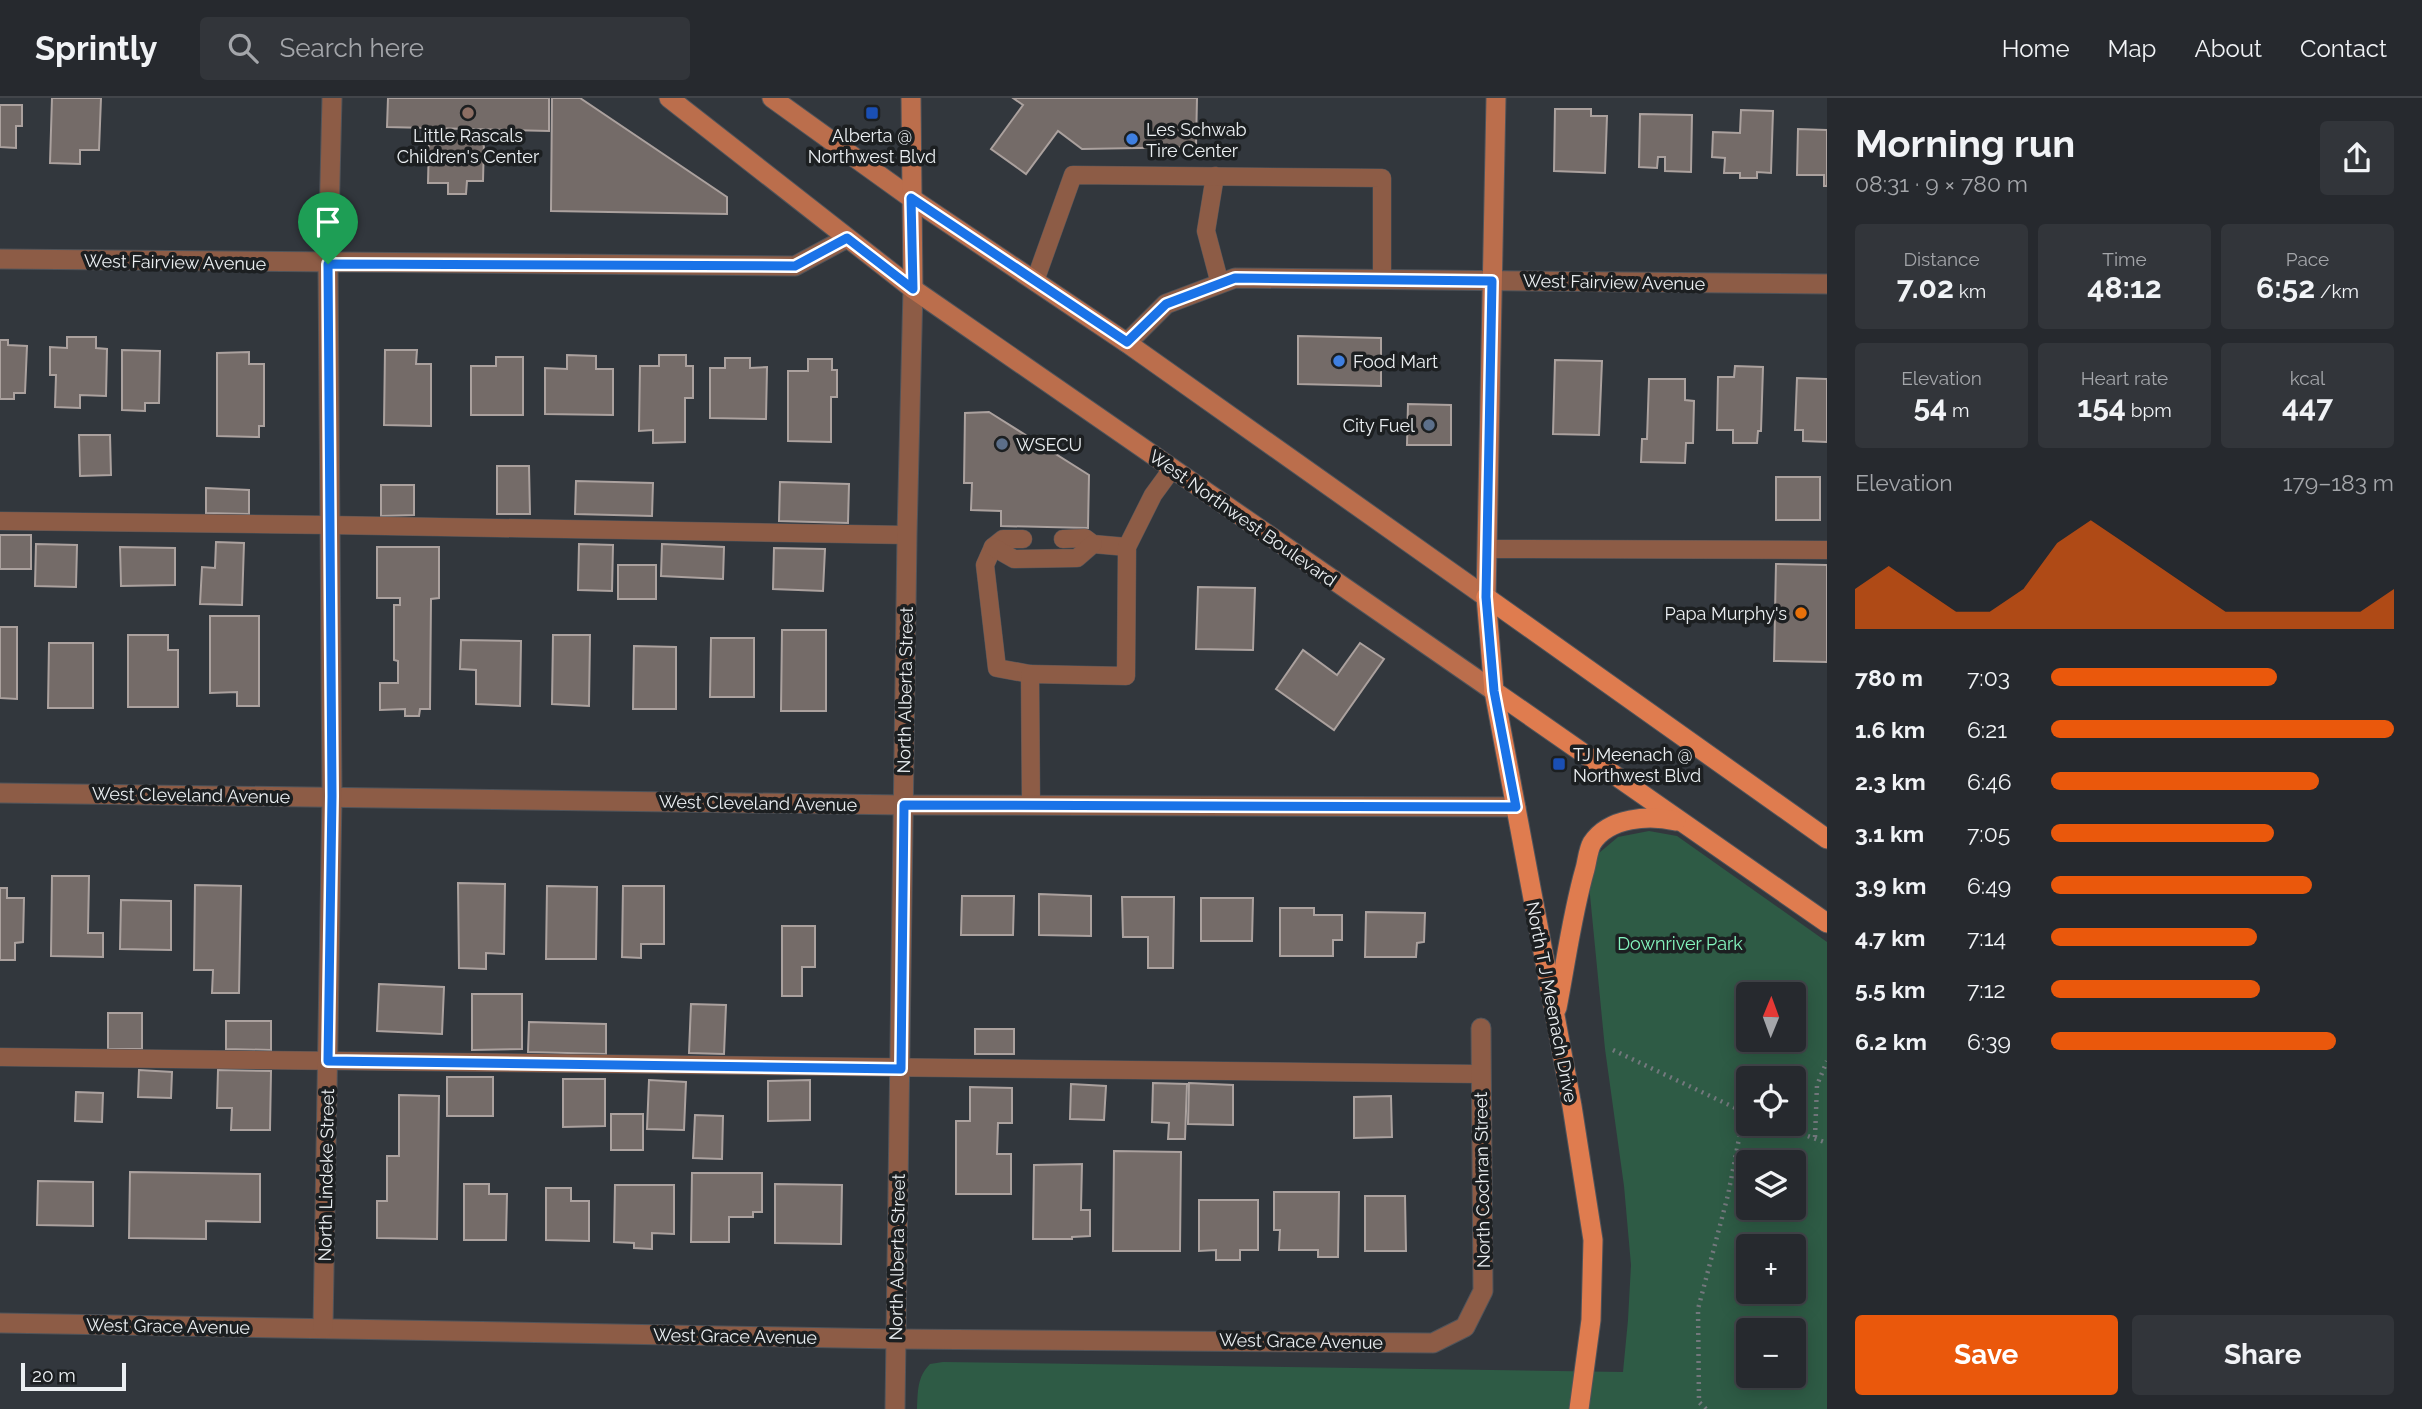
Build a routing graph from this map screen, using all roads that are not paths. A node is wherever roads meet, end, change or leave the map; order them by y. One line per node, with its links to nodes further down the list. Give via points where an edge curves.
1 (332, 98): 10 (street, North Lindeke Street)
2 (669, 98): 8 (main road, West Northwest Boulevard)
3 (772, 98): 7 (main road)
4 (911, 98): 7 (main road, North Alberta Street)
5 (1496, 98): 13 (main road)
6 (1215, 176): 11 (lane, via 1382,178); 12 (lane, via 1073,175); 14 (lane, via 1206,232)
7 (911, 198): 12 (main road); 16 (main road, North Alberta Street)
8 (847, 238): 10 (street, West Fairview Avenue, via 795,266); 16 (main road, West Northwest Boulevard)
9 (0, 260): 10 (street, West Fairview Avenue)
10 (328, 264): 20 (street, North Lindeke Street)
11 (1382, 280): 13 (street, West Fairview Avenue); 14 (street, West Fairview Avenue, via 1235,278)
12 (1035, 281): 17 (main road)
13 (1492, 281): 15 (street, West Fairview Avenue); 27 (main road)
14 (1220, 284): 17 (street, West Fairview Avenue, via 1166,304)
15 (1827, 284)
16 (913, 289): 18 (main road, West Northwest Boulevard); 21 (street, North Alberta Street)
17 (1127, 342): 29 (main road)
18 (1172, 469): 26 (lane); 31 (main road, West Northwest Boulevard)
19 (0, 522): 20 (lane)
20 (329, 524): 21 (lane); 33 (street, North Lindeke Street)
21 (907, 535): 34 (street, North Alberta Street)
22 (1063, 538): 24 (lane, via 1085,538)
23 (1023, 539): 25 (lane, via 1003,539)
24 (1093, 544): 25 (lane, via 1077,558 1013,559); 26 (lane)
25 (993, 547): 30 (lane, via 985,565 997,668)
26 (1127, 547): 30 (lane, via 1126,676)
27 (1487, 550): 28 (lane); 29 (main road)
28 (1827, 550)
29 (1486, 597): 31 (main road, North T J Meenach Drive); 38 (main road)
30 (1030, 674): 35 (lane)
31 (1494, 691): 36 (main road, North T J Meenach Drive); 37 (main road, West Northwest Boulevard)
32 (0, 793): 33 (street, West Cleveland Avenue)
33 (332, 796): 34 (street, West Cleveland Avenue); 43 (street, North Lindeke Street)
34 (904, 805): 35 (street, West Cleveland Avenue); 44 (street, North Alberta Street)
35 (1031, 805): 36 (street, West Cleveland Avenue)
36 (1516, 807): 40 (main road, North T J Meenach Drive)
37 (1686, 823): 39 (main road, West Northwest Boulevard); 40 (main road, via 1656,817 1634,819 1607,829 1592,844)
38 (1827, 839)
39 (1827, 923)
40 (1555, 1019): 51 (main road, North T J Meenach Drive, via 1592,1240 1591,1320)
41 (1481, 1028): 45 (street, North Cochran Street)
42 (0, 1057): 43 (lane)
43 (328, 1061): 44 (lane); 48 (street, North Lindeke Street)
44 (901, 1069): 45 (lane); 49 (street, North Alberta Street)
45 (1480, 1074): 47 (street, North Cochran Street, via 1483,1291)
46 (0, 1323): 48 (street, West Grace Avenue)
47 (1465, 1327): 49 (street, West Grace Avenue, via 1433,1343)
48 (323, 1328): 49 (street, West Grace Avenue)
49 (895, 1339): 50 (street, North Alberta Street)
50 (895, 1409)
51 (1579, 1409)

